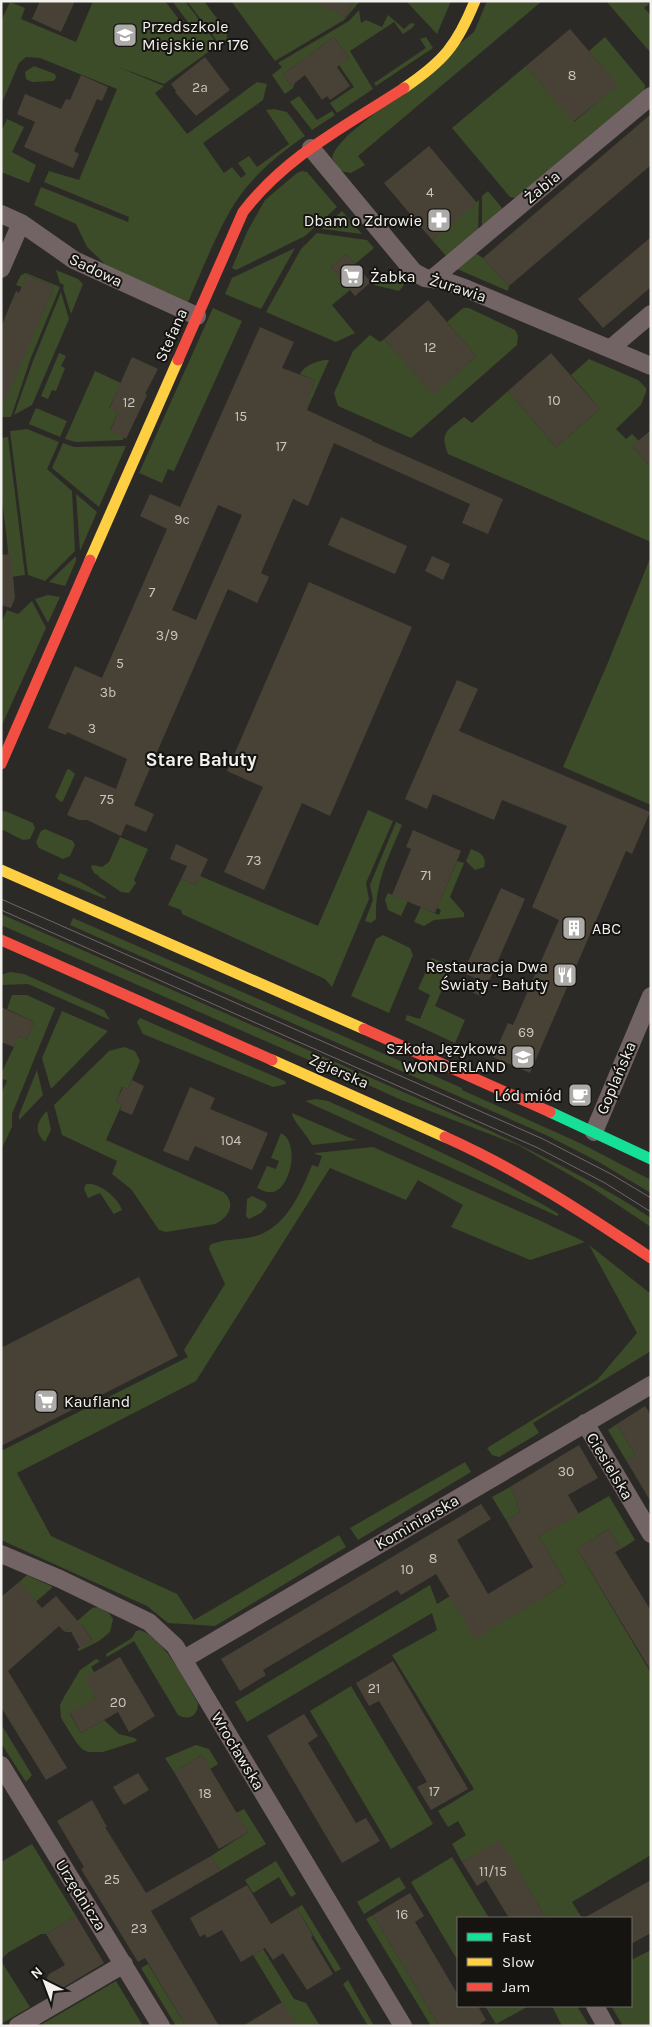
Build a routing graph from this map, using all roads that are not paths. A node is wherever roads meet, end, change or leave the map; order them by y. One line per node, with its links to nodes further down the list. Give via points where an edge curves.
1 (475, 1): 3 (main road, Stefana, via 456,41 429,70)
2 (651, 96): 7 (street, Żabia)
3 (310, 148): 7 (street, Żurawia, via 414,272); 9 (main road, Stefana, via 269,181 243,212)
4 (1, 214): 5 (street, Sadowa)
5 (21, 223): 6 (street); 9 (street, Sadowa, via 74,260)
6 (1, 269)
7 (432, 278): 10 (street, Żurawia, via 467,289)
8 (651, 314): 10 (street)
9 (197, 316): 12 (main road, Stefana)
10 (611, 348): 11 (street, Żurawia)
11 (651, 366)
12 (1, 764)
13 (1, 870): 16 (main road)
14 (1, 940): 18 (main road, Zgierska, via 475,1150 557,1195)
15 (651, 996): 16 (street, Goplańska)
16 (594, 1132): 17 (main road)
17 (651, 1159)
18 (651, 1258)
19 (651, 1385): 20 (street, Kominiarska)
20 (585, 1423): 21 (street, Ciesielska); 23 (street, Kominiarska)
21 (651, 1534)
22 (1, 1554): 23 (street, Wrocławska, via 148,1622 175,1646)
23 (184, 1660): 29 (street, Wrocławska)
24 (1, 1765): 25 (street, Urzędnicza)
25 (124, 1964): 27 (street); 28 (street, Urzędnicza)
26 (596, 2007): 30 (street)
27 (18, 2026)
28 (161, 2026)
29 (403, 2026)
30 (606, 2026)

